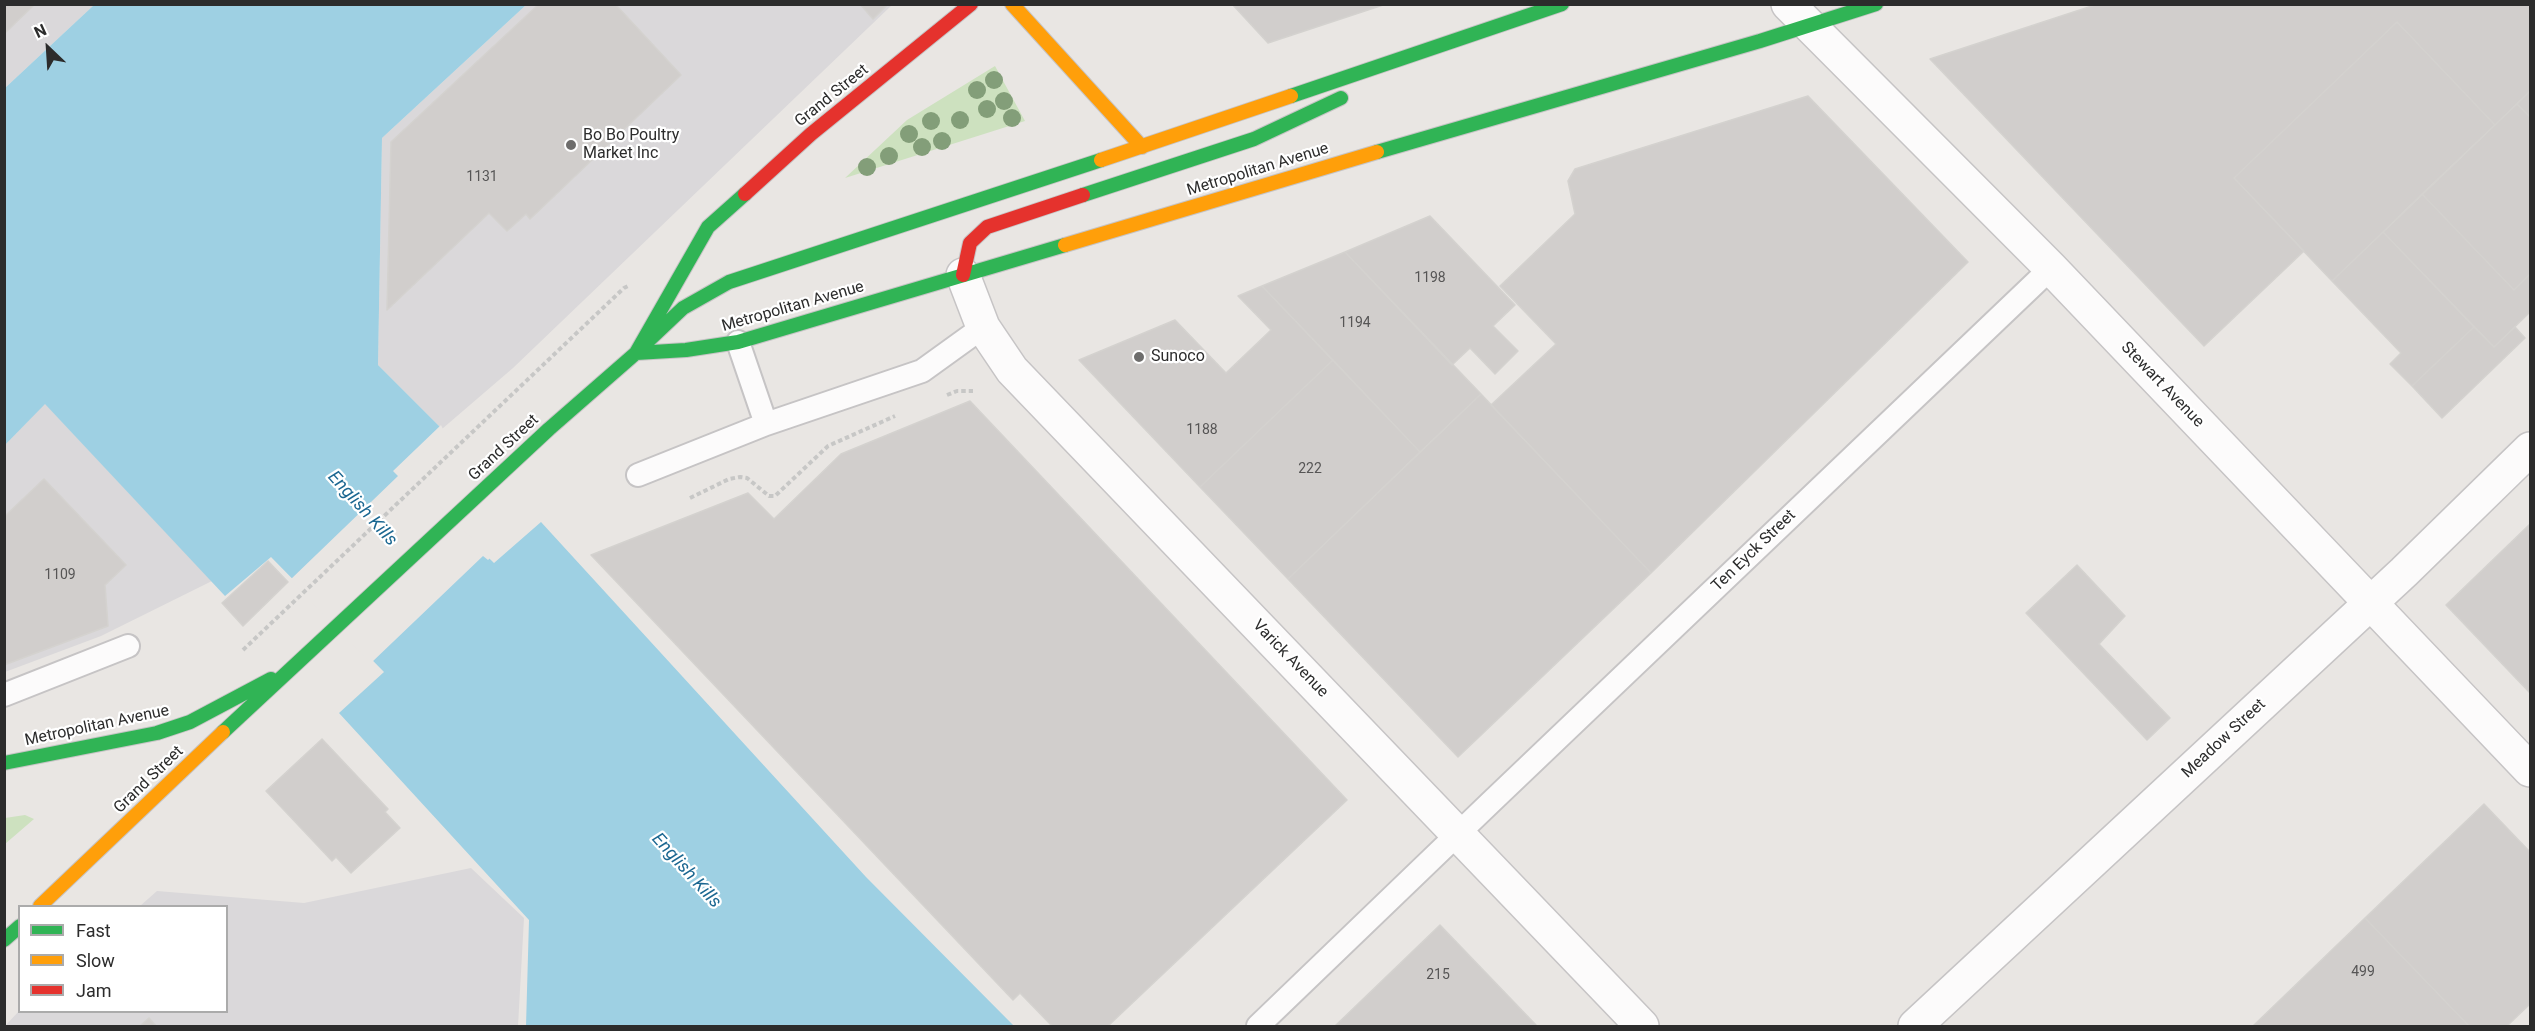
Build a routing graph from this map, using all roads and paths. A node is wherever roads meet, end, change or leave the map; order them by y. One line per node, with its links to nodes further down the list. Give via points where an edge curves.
1 (971, 4): 15 (main road, Grand Street, via 811,134 708,227)
2 (1012, 4): 9 (main road)
3 (1562, 4): 6 (main road)
4 (1876, 4): 5 (main road, Metropolitan Avenue)
5 (1798, 15): 10 (street, Stewart Avenue); 11 (main road, Metropolitan Avenue, via 1517,110)
6 (1486, 29): 7 (main road); 9 (main road)
7 (1370, 84)
8 (1349, 94): 11 (main road, via 1254,139 987,227 970,243)
9 (1142, 147): 15 (main road, via 729,282 683,308)
10 (2051, 268): 23 (street, Stewart Avenue); 30 (lane, Ten Eyck Street)
11 (963, 275): 13 (street, Varick Avenue); 14 (main road, Metropolitan Avenue)
12 (633, 284): 24 (path, via 624,288)
13 (983, 327): 19 (lane, via 922,371); 30 (street, Varick Avenue, via 1012,370)
14 (738, 342): 15 (main road, Metropolitan Avenue); 19 (lane)
15 (636, 353): 26 (main road, Grand Street)
16 (973, 391): 17 (path)
17 (946, 395)
18 (903, 413): 22 (path, via 828,446 775,496 740,477)
19 (766, 424): 21 (lane)
20 (2530, 449): 23 (street, Meadow Street)
21 (638, 475)
22 (690, 498)
23 (2370, 602): 29 (street, Stewart Avenue); 36 (street, Meadow Street)
24 (261, 634)
25 (128, 646): 27 (lane)
26 (291, 668): 28 (main road, Metropolitan Avenue, via 190,722 157,733); 31 (main road, Grand Street)
27 (4, 696)
28 (4, 763)
29 (2530, 770)
30 (1458, 833): 34 (lane, Ten Eyck Street); 35 (street, Varick Avenue)
31 (41, 905)
32 (18, 928): 33 (main road)
33 (4, 940)
34 (1258, 1026)
35 (1642, 1026)
36 (1915, 1026)

